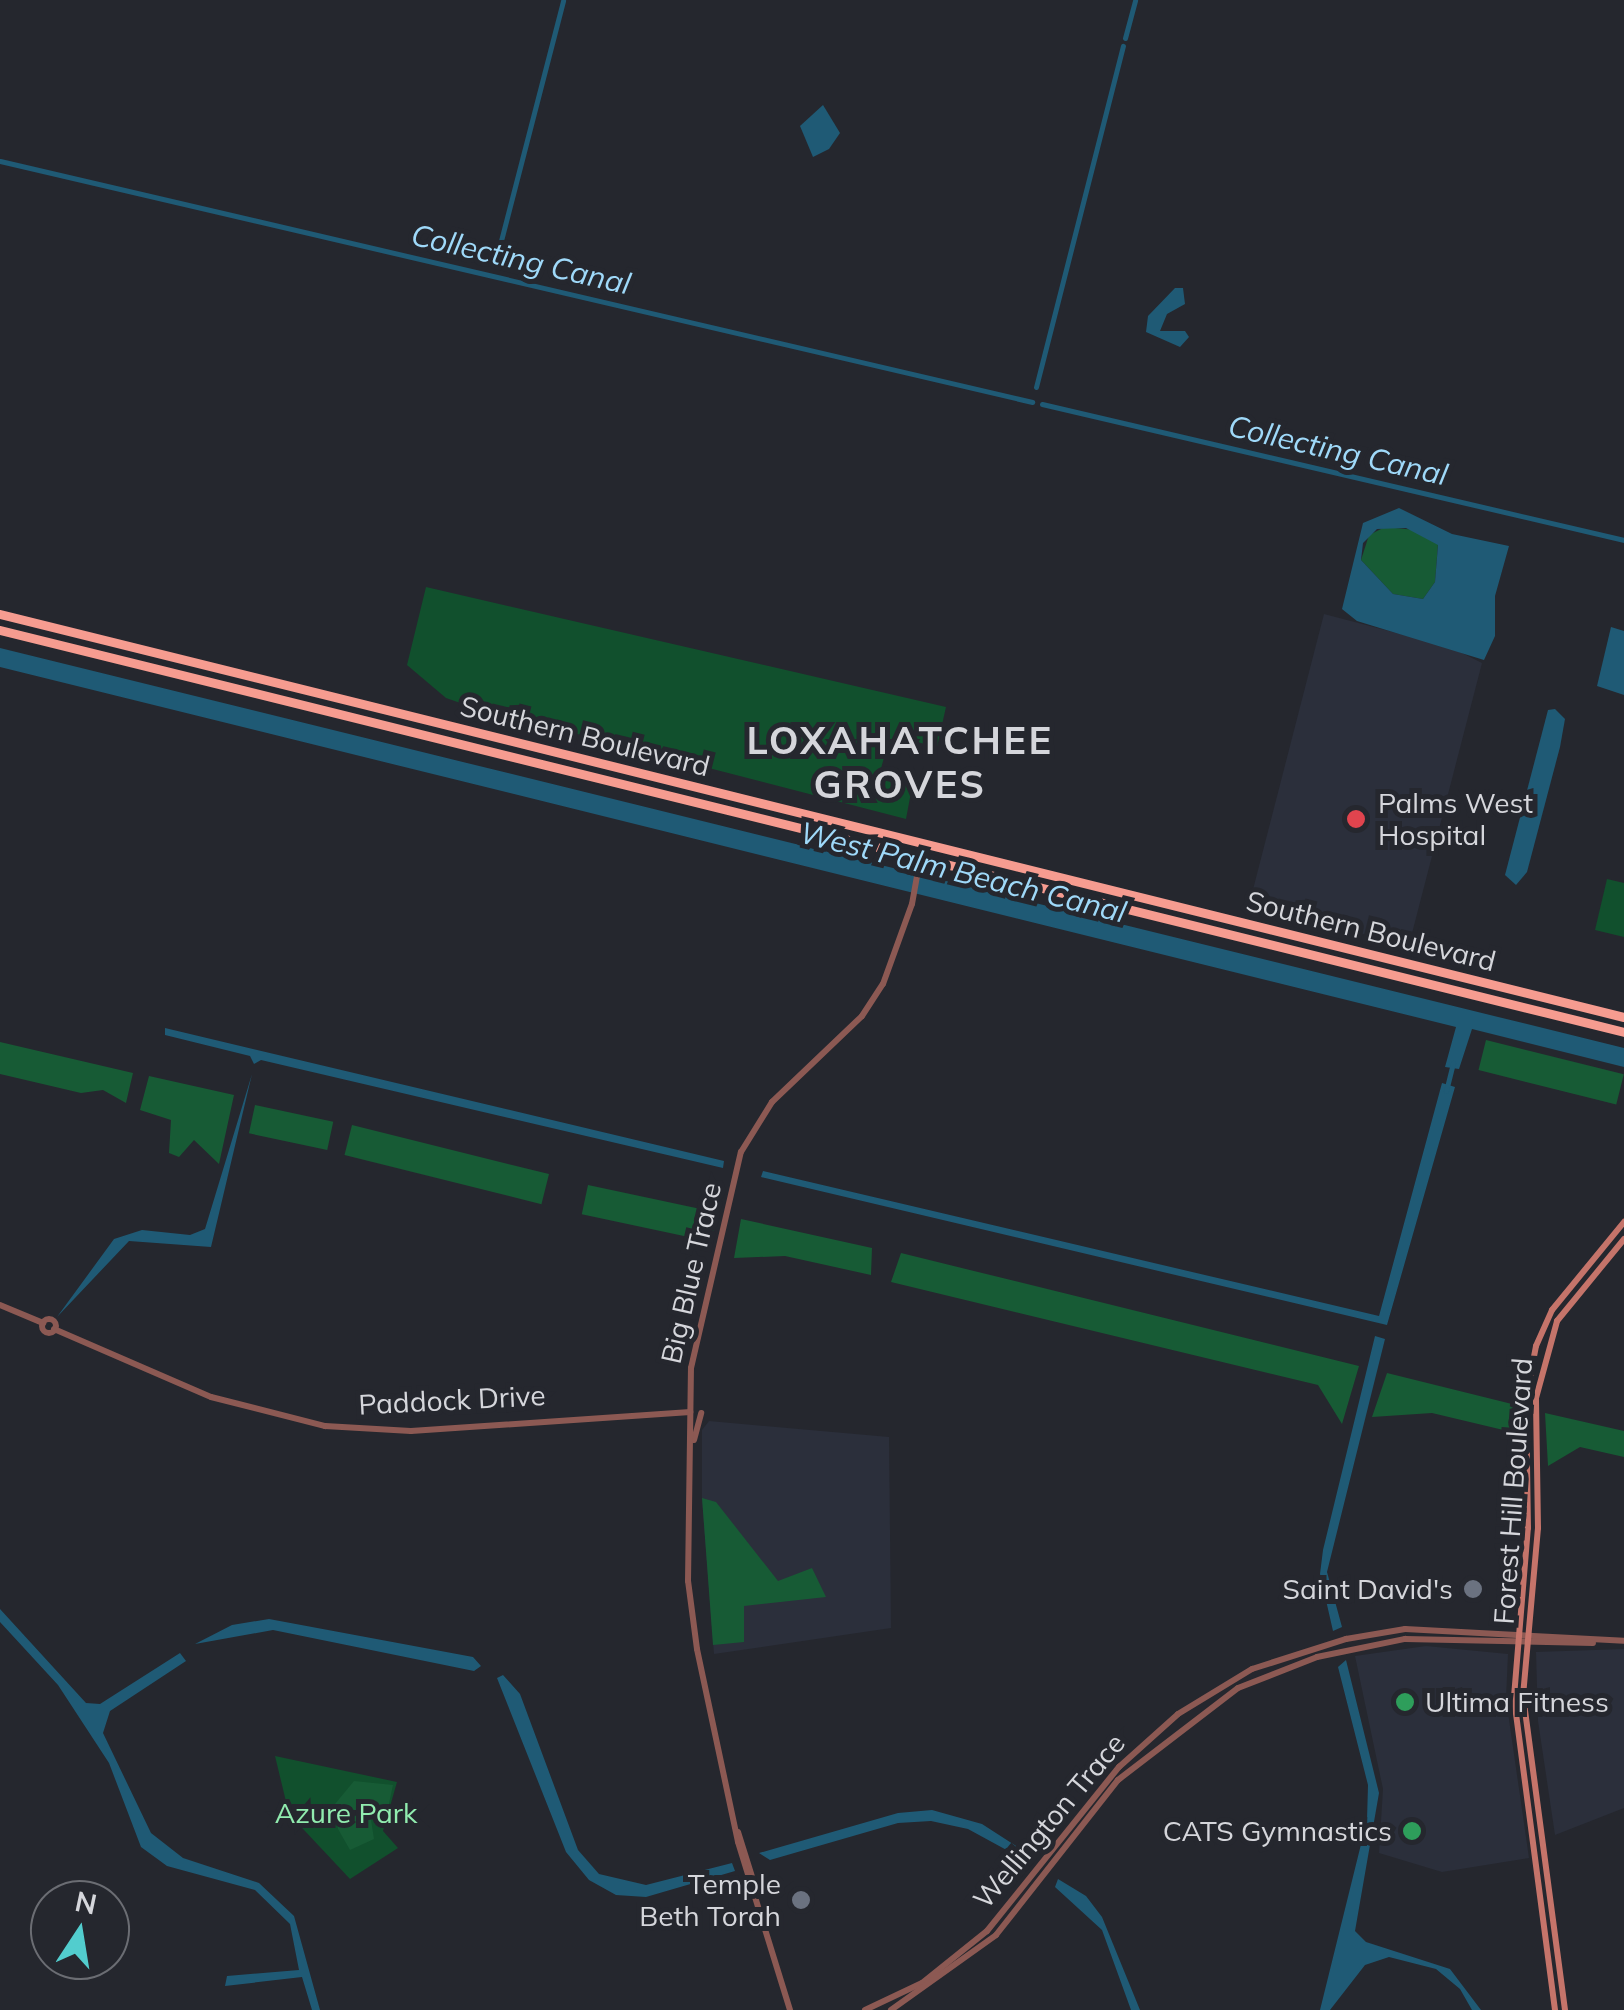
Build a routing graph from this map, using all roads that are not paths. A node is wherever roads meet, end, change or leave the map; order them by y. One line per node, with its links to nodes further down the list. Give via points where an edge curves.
1 (0, 614): 3 (highway, Southern Boulevard)
2 (0, 630): 4 (highway, Southern Boulevard)
3 (923, 842): 4 (street, Big Blue Trace); 5 (highway, Southern Boulevard)
4 (921, 862): 6 (highway, Southern Boulevard); 10 (street, Big Blue Trace, via 912,904 873,1002 772,1102 741,1152 691,1368)
5 (1624, 1018)
6 (1624, 1032)
7 (1624, 1222): 14 (main road, Forest Hill Boulevard, via 1559,1298 1536,1346 1525,1416)
8 (1624, 1240): 13 (main road, Forest Hill Boulevard, via 1570,1300 1544,1356 1535,1415)
9 (0, 1305): 10 (street, Paddock Drive, via 42,1323 52,1320 54,1329 211,1398 325,1426 411,1430)
10 (690, 1412): 12 (street, Big Blue Trace)
11 (701, 1412): 12 (street)
12 (690, 1450): 19 (street, Big Blue Trace, via 690,1599 735,1829)
13 (1538, 1528): 14 (main road); 16 (main road, Forest Hill Boulevard)
14 (1526, 1544): 15 (main road, Forest Hill Boulevard)
15 (1516, 1633): 16 (street, Wellington Trace); 17 (main road, Forest Hill Boulevard); 20 (street, Wellington Trace, via 1418,1628 1362,1636 1252,1669 1212,1691 1119,1767 987,1931 922,1983)
16 (1526, 1634): 18 (main road, Forest Hill Boulevard); 18 (street, Wellington Trace, via 1624,1642)
17 (1515, 1644): 18 (street, Wellington Trace); 21 (street, Wellington Trace, via 1405,1639 1361,1646 1238,1688 1118,1780 1028,1900 967,1962); 22 (main road, Forest Hill Boulevard, via 1515,1720 1550,1932)
18 (1524, 1644): 23 (main road, Forest Hill Boulevard, via 1524,1719 1556,1910)
19 (790, 2010)
20 (865, 2010)
21 (890, 2010)
22 (1555, 2010)
23 (1565, 2010)

